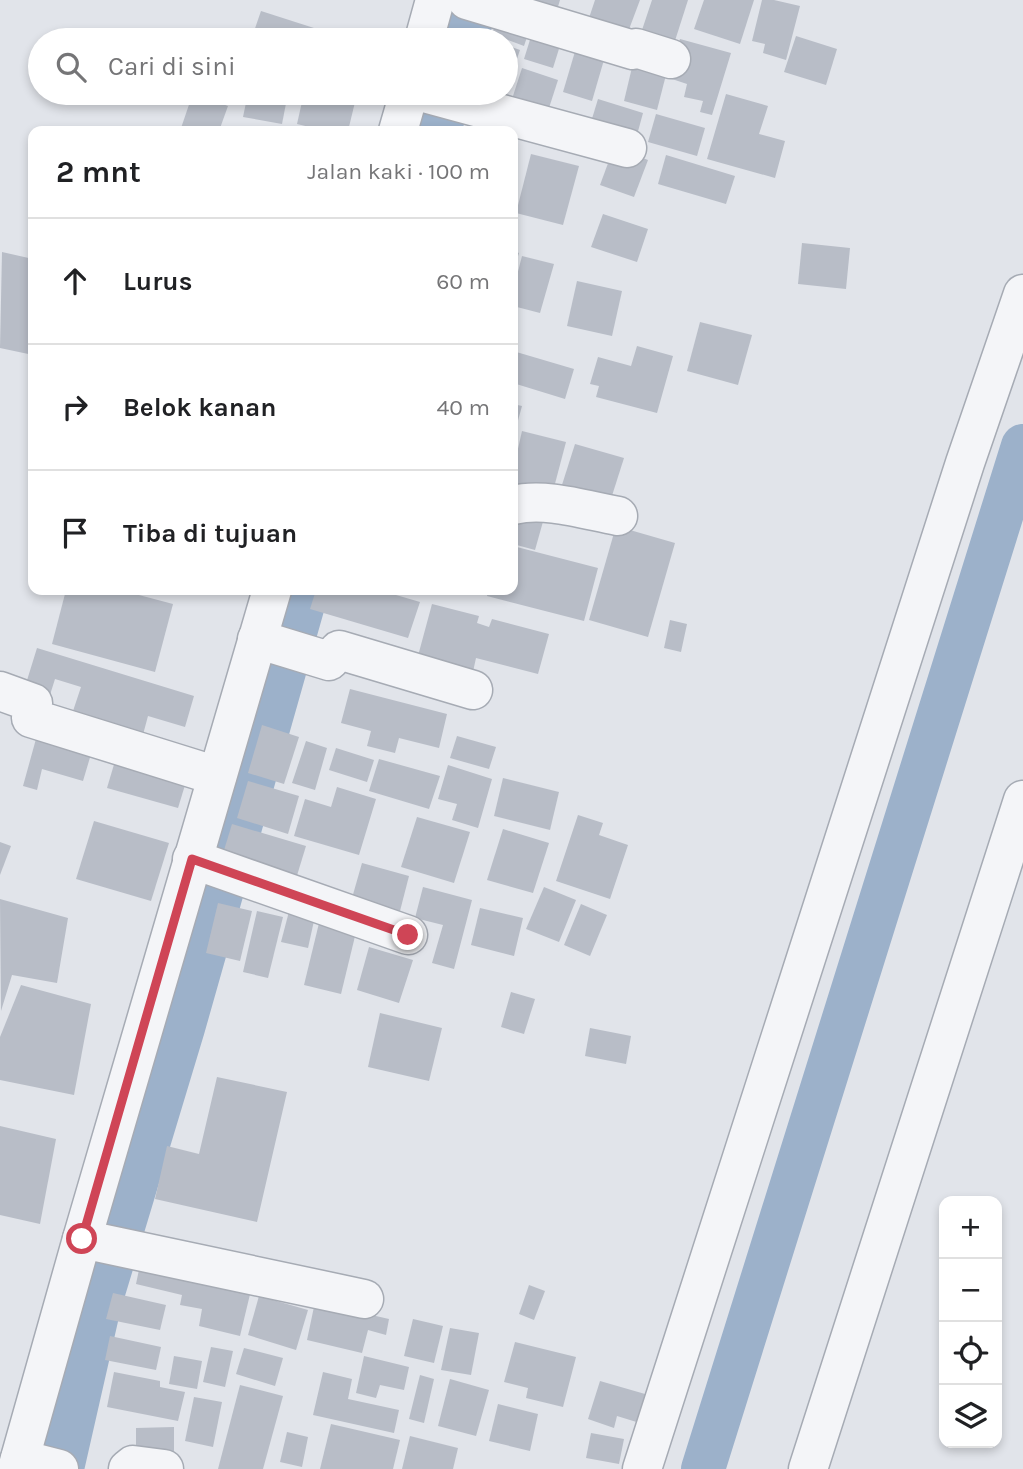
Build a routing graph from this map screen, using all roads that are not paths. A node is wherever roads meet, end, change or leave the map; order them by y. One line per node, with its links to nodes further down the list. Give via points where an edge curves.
1 (435, 0): 3 (street)
2 (470, 1): 4 (street)
3 (427, 28)
4 (671, 59)
5 (418, 105): 7 (street)
6 (467, 105): 8 (street)
7 (402, 126)
8 (627, 148)
9 (1023, 294): 25 (street)
10 (518, 503): 11 (street, via 556,504)
11 (618, 516)
12 (272, 595): 13 (street)
13 (270, 642): 14 (street, via 329,661 339,650); 16 (street)
14 (473, 690)
15 (0, 691): 16 (street, via 33,703 31,718)
16 (217, 776): 18 (street)
17 (1023, 800): 26 (street)
18 (207, 863): 19 (street); 20 (street)
19 (408, 935)
20 (96, 1243): 21 (street); 22 (street)
21 (364, 1299)
22 (33, 1465)
23 (128, 1469): 24 (street, via 133,1465)
24 (164, 1469)
25 (642, 1469)
26 (808, 1469)

